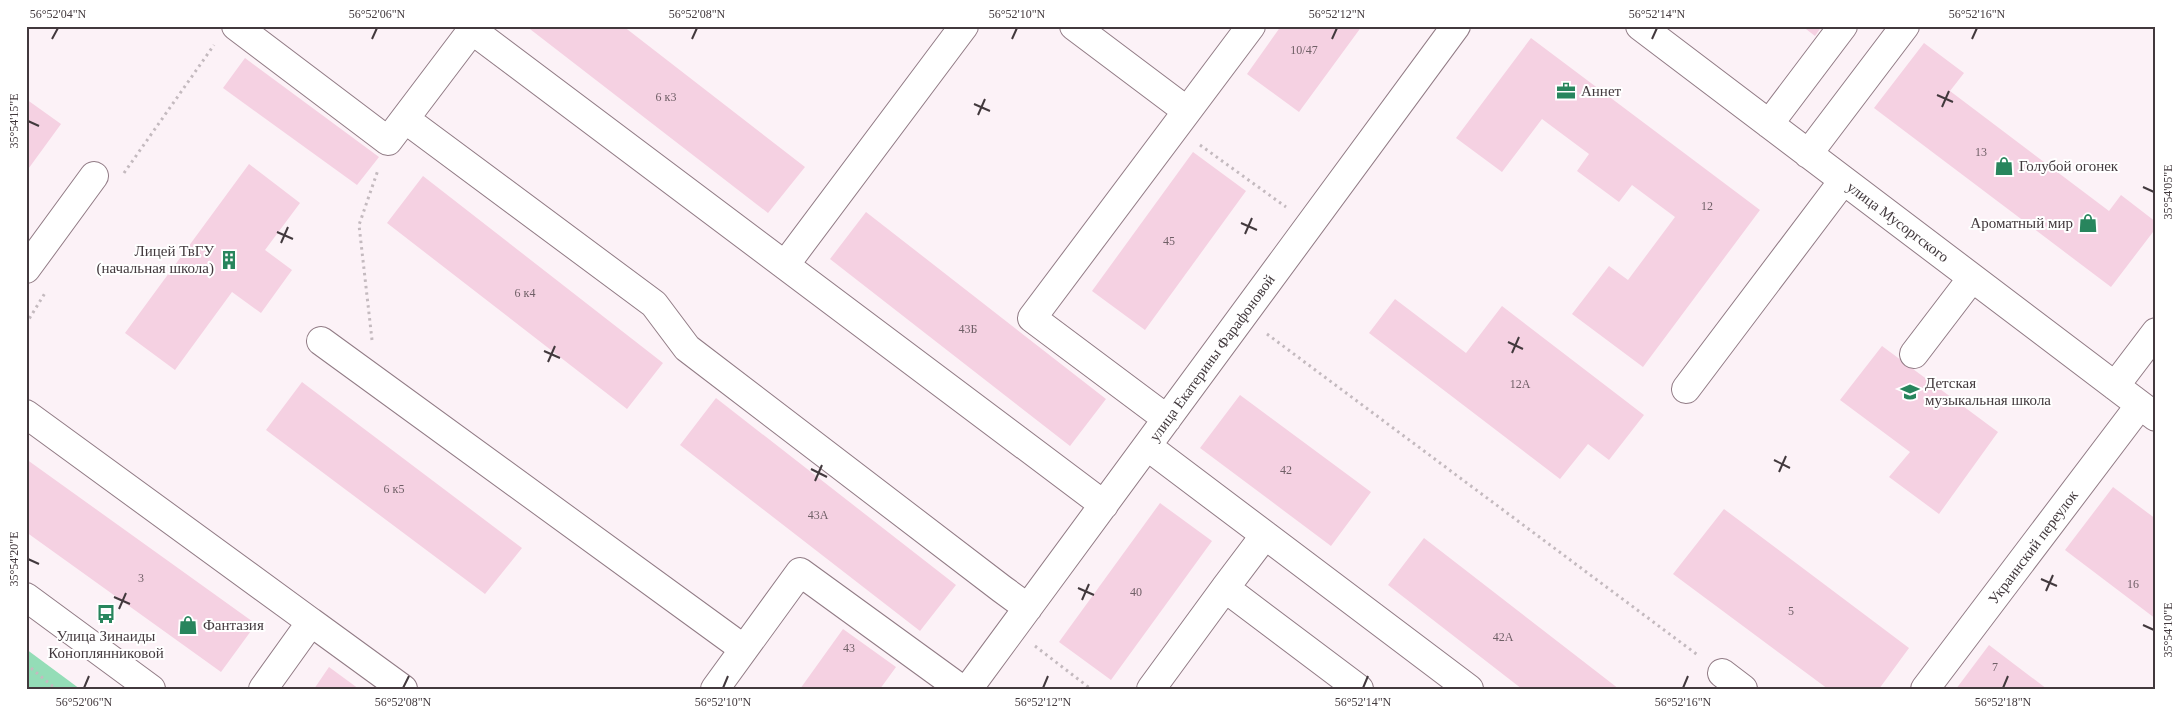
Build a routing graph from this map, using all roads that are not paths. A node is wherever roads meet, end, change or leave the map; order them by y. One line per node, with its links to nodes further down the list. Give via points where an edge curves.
1 (236, 26): 10 (street, via 388,141)
2 (964, 26): 16 (street)
3 (1074, 26): 11 (street)
4 (1250, 26): 11 (street)
5 (1456, 26): 26 (street, улица Екатерины Фарафоновой)
6 (1640, 26): 12 (street, улица Мусоргского)
7 (1843, 26): 12 (street)
8 (1905, 26): 13 (street)
9 (474, 28): 10 (street); 16 (street)
10 (405, 119): 32 (street, via 654,304 687,348)
11 (1181, 119): 26 (street, via 1032,318)
12 (1769, 124): 13 (street, улица Мусоргского)
13 (1808, 154): 15 (street, улица Мусоргского)
14 (94, 176): 17 (street)
15 (1844, 181): 18 (street, улица Мусоргского); 23 (street)
16 (785, 265): 28 (street)
17 (26, 269)
18 (1972, 278): 21 (street); 22 (street, улица Мусоргского)
19 (2156, 332): 22 (street)
20 (321, 340): 34 (street)
21 (1914, 354)
22 (2115, 386): 24 (street, улица Мусоргского)
23 (1686, 389)
24 (2148, 411): 46 (street, Украинский переулок)
25 (26, 414): 33 (street)
26 (1167, 419): 27 (street, улица Екатерины Фарафоновой)
27 (1147, 446): 28 (street, улица Екатерины Фарафоновой); 29 (street)
28 (1104, 505): 32 (street, улица Екатерины Фарафоновой)
29 (1265, 535): 30 (street); 44 (street)
30 (1225, 588): 42 (street); 43 (street)
31 (26, 597): 36 (street)
32 (1028, 608): 41 (street, улица Екатерины Фарафоновой)
33 (311, 622): 37 (street); 38 (street)
34 (744, 649): 39 (street); 40 (street, via 800,572)
35 (1722, 673): 45 (street)
36 (148, 688)
37 (263, 689)
38 (403, 689)
39 (715, 689)
40 (961, 689)
41 (968, 689)
42 (1151, 689)
43 (1359, 689)
44 (1468, 689)
45 (1743, 689)
46 (1925, 689)

